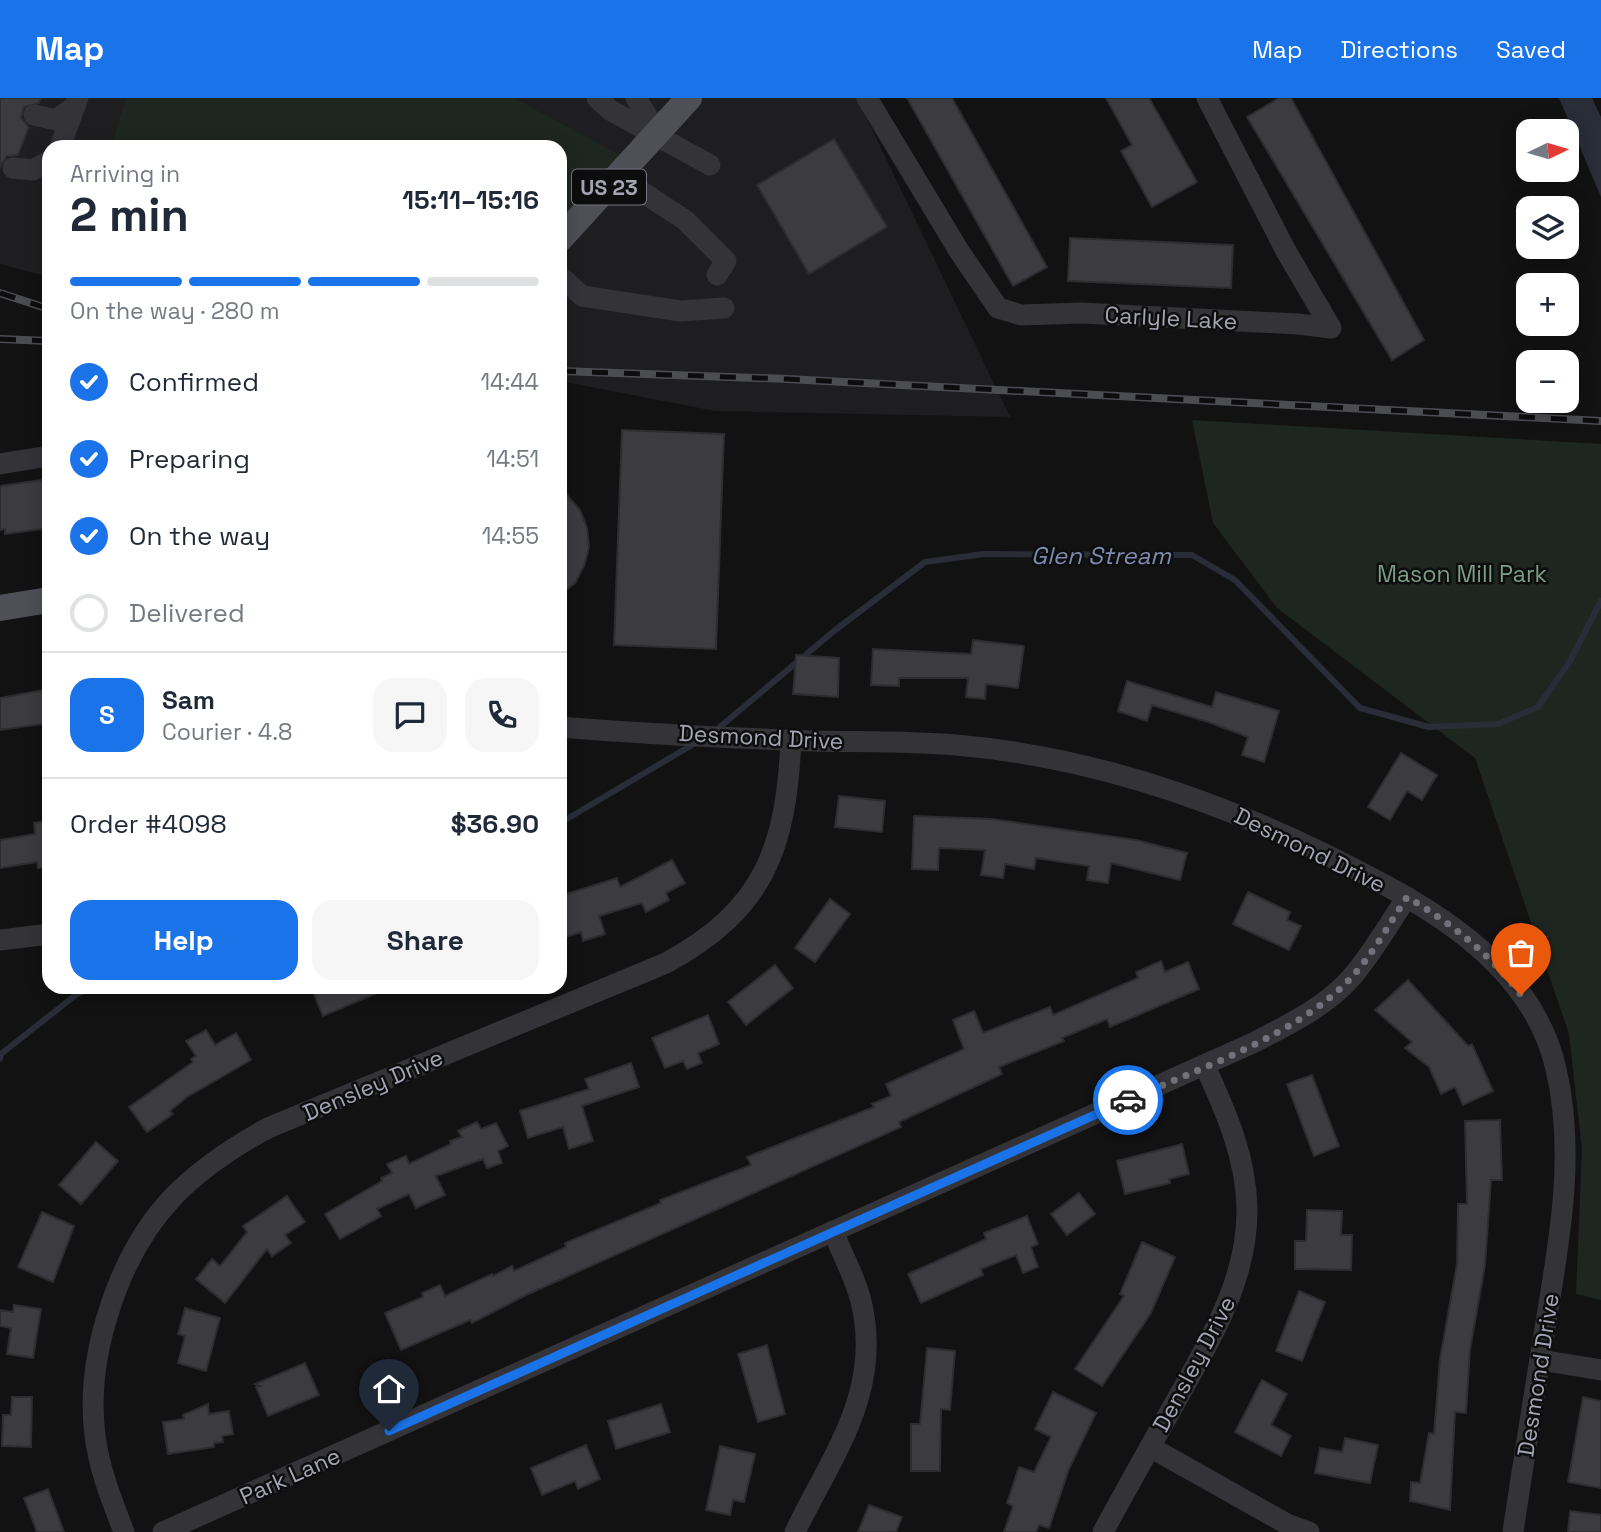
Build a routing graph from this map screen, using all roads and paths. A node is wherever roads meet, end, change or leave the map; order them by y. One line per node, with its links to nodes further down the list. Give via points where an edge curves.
1 (597, 98): 8 (street, via 610,110)
2 (636, 98): 8 (street)
3 (689, 98): 8 (main road, US 23)
4 (867, 98): 5 (street, Carlyle Lake, via 959,251 999,308 1021,315 1081,313 1331,328)
5 (1207, 98)
6 (77, 102): 7 (street, via 56,120); 9 (street)
7 (34, 115)
8 (658, 134): 11 (street); 13 (main road, US 23)
9 (63, 140)
10 (42, 164): 12 (street, via 33,170)
11 (710, 165)
12 (13, 168)
13 (619, 177): 14 (main road, US 23); 15 (street, via 667,218 685,220 726,261)
14 (567, 232)
15 (718, 275)
16 (567, 282): 17 (street, via 582,296 611,292 680,311)
17 (724, 308)
18 (42, 457): 19 (street)
19 (0, 464)
20 (42, 601): 21 (main road)
21 (0, 608)
22 (567, 727): 23 (street, Desmond Drive)
23 (791, 740): 24 (street, Desmond Drive, via 955,745 1085,765 1212,803 1308,844); 32 (street, Densley Drive, via 785,809 771,859 744,903 711,935 666,963 268,1128 224,1154 170,1200 115,1293 96,1370 93,1412 98,1455)
24 (1407, 897): 27 (street, Park Lane, via 1337,991 1292,1023); 29 (street, Desmond Drive, via 1468,937 1493,960 1530,1006 1555,1063 1564,1119 1564,1188)
25 (42, 935): 26 (street)
26 (0, 940)
27 (1205, 1066): 28 (street, Park Lane); 31 (street, Densley Drive, via 1242,1161 1247,1207 1244,1254 1221,1319)
28 (833, 1231): 33 (street, Park Lane); 34 (street, via 861,1301 864,1380 856,1413)
29 (1540, 1360): 30 (street); 37 (street, Desmond Drive)
30 (1601, 1370)
31 (1150, 1447): 35 (street, Densley Drive); 36 (street)
32 (124, 1532)
33 (163, 1532)
34 (795, 1532)
35 (1103, 1532)
36 (1309, 1532)
37 (1513, 1532)

